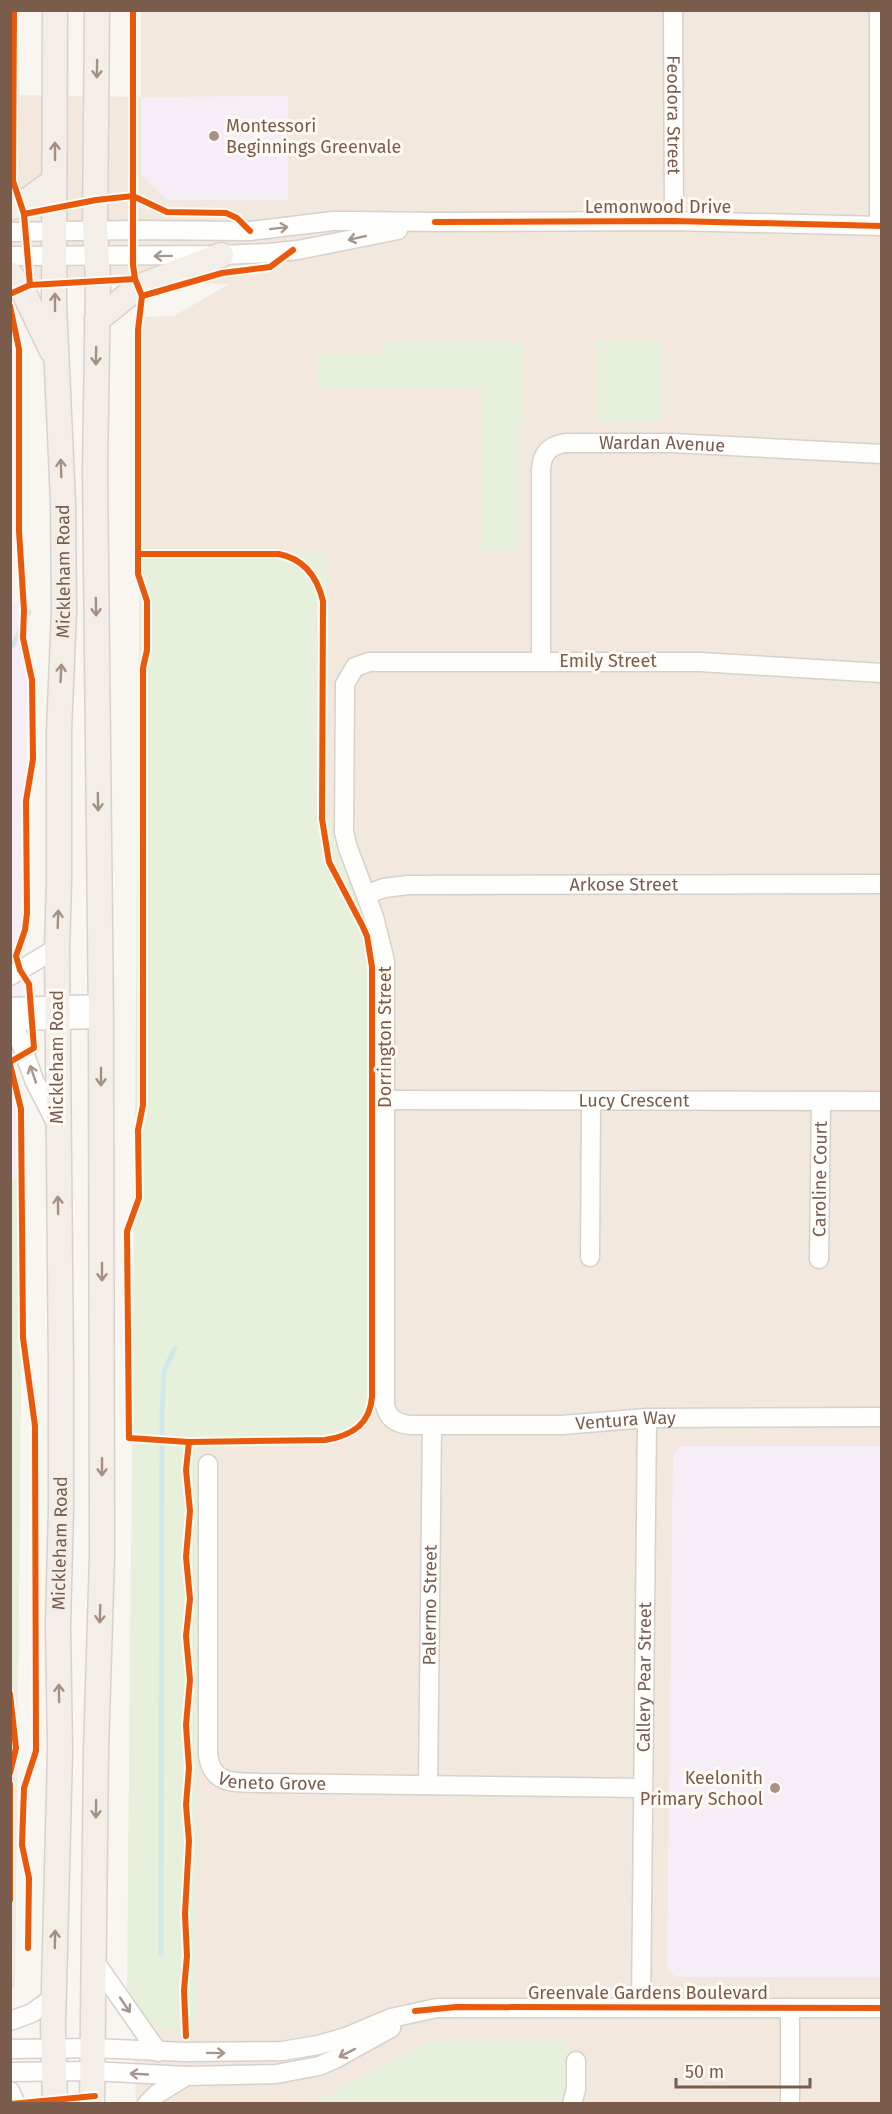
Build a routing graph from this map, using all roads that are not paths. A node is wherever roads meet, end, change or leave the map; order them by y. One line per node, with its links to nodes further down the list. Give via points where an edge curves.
1 (55, 10): 5 (main road, Mickleham Road, one-way to 1)
2 (97, 10): 11 (main road, Mickleham Road, one-way to 11)
3 (673, 10): 7 (street, Feodora Street)
4 (879, 10): 9 (street)
5 (54, 181): 6 (main road); 10 (main road, Mickleham Road)
6 (10, 208)
7 (674, 221): 8 (street, Lemonwood Drive); 9 (street, Lemonwood Drive)
8 (435, 222): 11 (street, Lemonwood Drive, one-way to 8, via 250,231 333,221); 15 (street, Lemonwood Drive, one-way to 15, via 298,250)
9 (880, 226)
10 (54, 230): 11 (street, Lemonwood Drive); 12 (street, Lemonwood Drive); 13 (main road, Mickleham Road)
11 (95, 230): 14 (main road, Mickleham Road)
12 (10, 232)
13 (54, 255): 14 (street, Lemonwood Drive); 16 (street, Lemonwood Drive); 19 (main road, Mickleham Road, one-way to 13)
14 (97, 255): 15 (street, Lemonwood Drive, one-way to 14); 18 (main road, Mickleham Road)
15 (221, 255): 18 (main road, via 138,287)
16 (10, 256)
17 (10, 274): 19 (main road, via 22,289)
18 (97, 320): 29 (main road, Mickleham Road, one-way to 29)
19 (57, 361): 26 (main road, Mickleham Road, one-way to 19, via 64,611)
20 (882, 454): 21 (street, Wardan Avenue, via 672,443 556,445 547,450 541,465)
21 (541, 661): 22 (street, Emily Street, via 700,662); 23 (street, Emily Street, via 369,662 355,667)
22 (882, 673)
23 (345, 684): 25 (street, Dorrington Street, via 344,832)
24 (882, 884): 25 (street, Arkose Street, via 408,885)
25 (367, 894): 31 (street, Dorrington Street, via 386,961)
26 (57, 948): 27 (street); 28 (main road, Mickleham Road)
27 (10, 976)
28 (58, 1011): 29 (street, via 75,1020); 30 (street); 35 (main road, Mickleham Road)
29 (101, 1012): 45 (main road, Mickleham Road, one-way to 45, via 102,1556)
30 (11, 1016): 35 (street, one-way to 30, via 34,1080)
31 (386, 1100): 32 (street, Lucy Crescent); 38 (street, Dorrington Street)
32 (591, 1101): 33 (street, Lucy Crescent); 36 (street)
33 (822, 1101): 34 (street, Lucy Crescent); 37 (street, Caroline Court)
34 (882, 1101)
35 (57, 1125): 46 (main road, Mickleham Road, one-way to 35, via 61,1508)
36 (590, 1257)
37 (819, 1259)
38 (385, 1398): 41 (street, Ventura Way, via 386,1411 396,1422)
39 (882, 1417): 40 (street, Ventura Way)
40 (647, 1418): 41 (street, Ventura Way, via 562,1425); 44 (street, Callery Pear Street)
41 (432, 1425): 43 (street, Palermo Street)
42 (208, 1464): 43 (street, Veneto Grove, via 207,1737 211,1769 224,1780 245,1783)
43 (428, 1785): 44 (street, Veneto Grove)
44 (643, 1788): 47 (street, Callery Pear Street)
45 (93, 1959): 53 (street, one-way to 53); 55 (main road, Mickleham Road)
46 (54, 1997): 51 (street, via 32,2013); 54 (main road, Mickleham Road)
47 (640, 2007): 48 (street, Greenvale Gardens Boulevard); 50 (street, Greenvale Gardens Boulevard, via 456,2007)
48 (790, 2008): 49 (street, Greenvale Gardens Boulevard); 65 (street)
49 (882, 2008)
50 (415, 2011): 53 (street, Greenvale Gardens Boulevard, one-way to 50, via 259,2053 302,2048 346,2037); 58 (street, Greenvale Gardens Boulevard, one-way to 58, via 360,2046 319,2066 276,2074)
51 (10, 2021)
52 (10, 2049): 54 (street)
53 (158, 2052): 55 (street, Greenvale Gardens Boulevard)
54 (54, 2060): 55 (street, Greenvale Gardens Boulevard); 57 (street); 61 (main road, Mickleham Road)
55 (92, 2060): 58 (street, Greenvale Gardens Boulevard, one-way to 55); 62 (main road, Mickleham Road)
56 (576, 2061): 64 (street)
57 (10, 2072)
58 (186, 2076): 63 (street)
59 (10, 2091): 60 (street)
60 (16, 2103)
61 (55, 2103)
62 (92, 2103)
63 (147, 2103)
64 (572, 2103)
65 (790, 2103)

